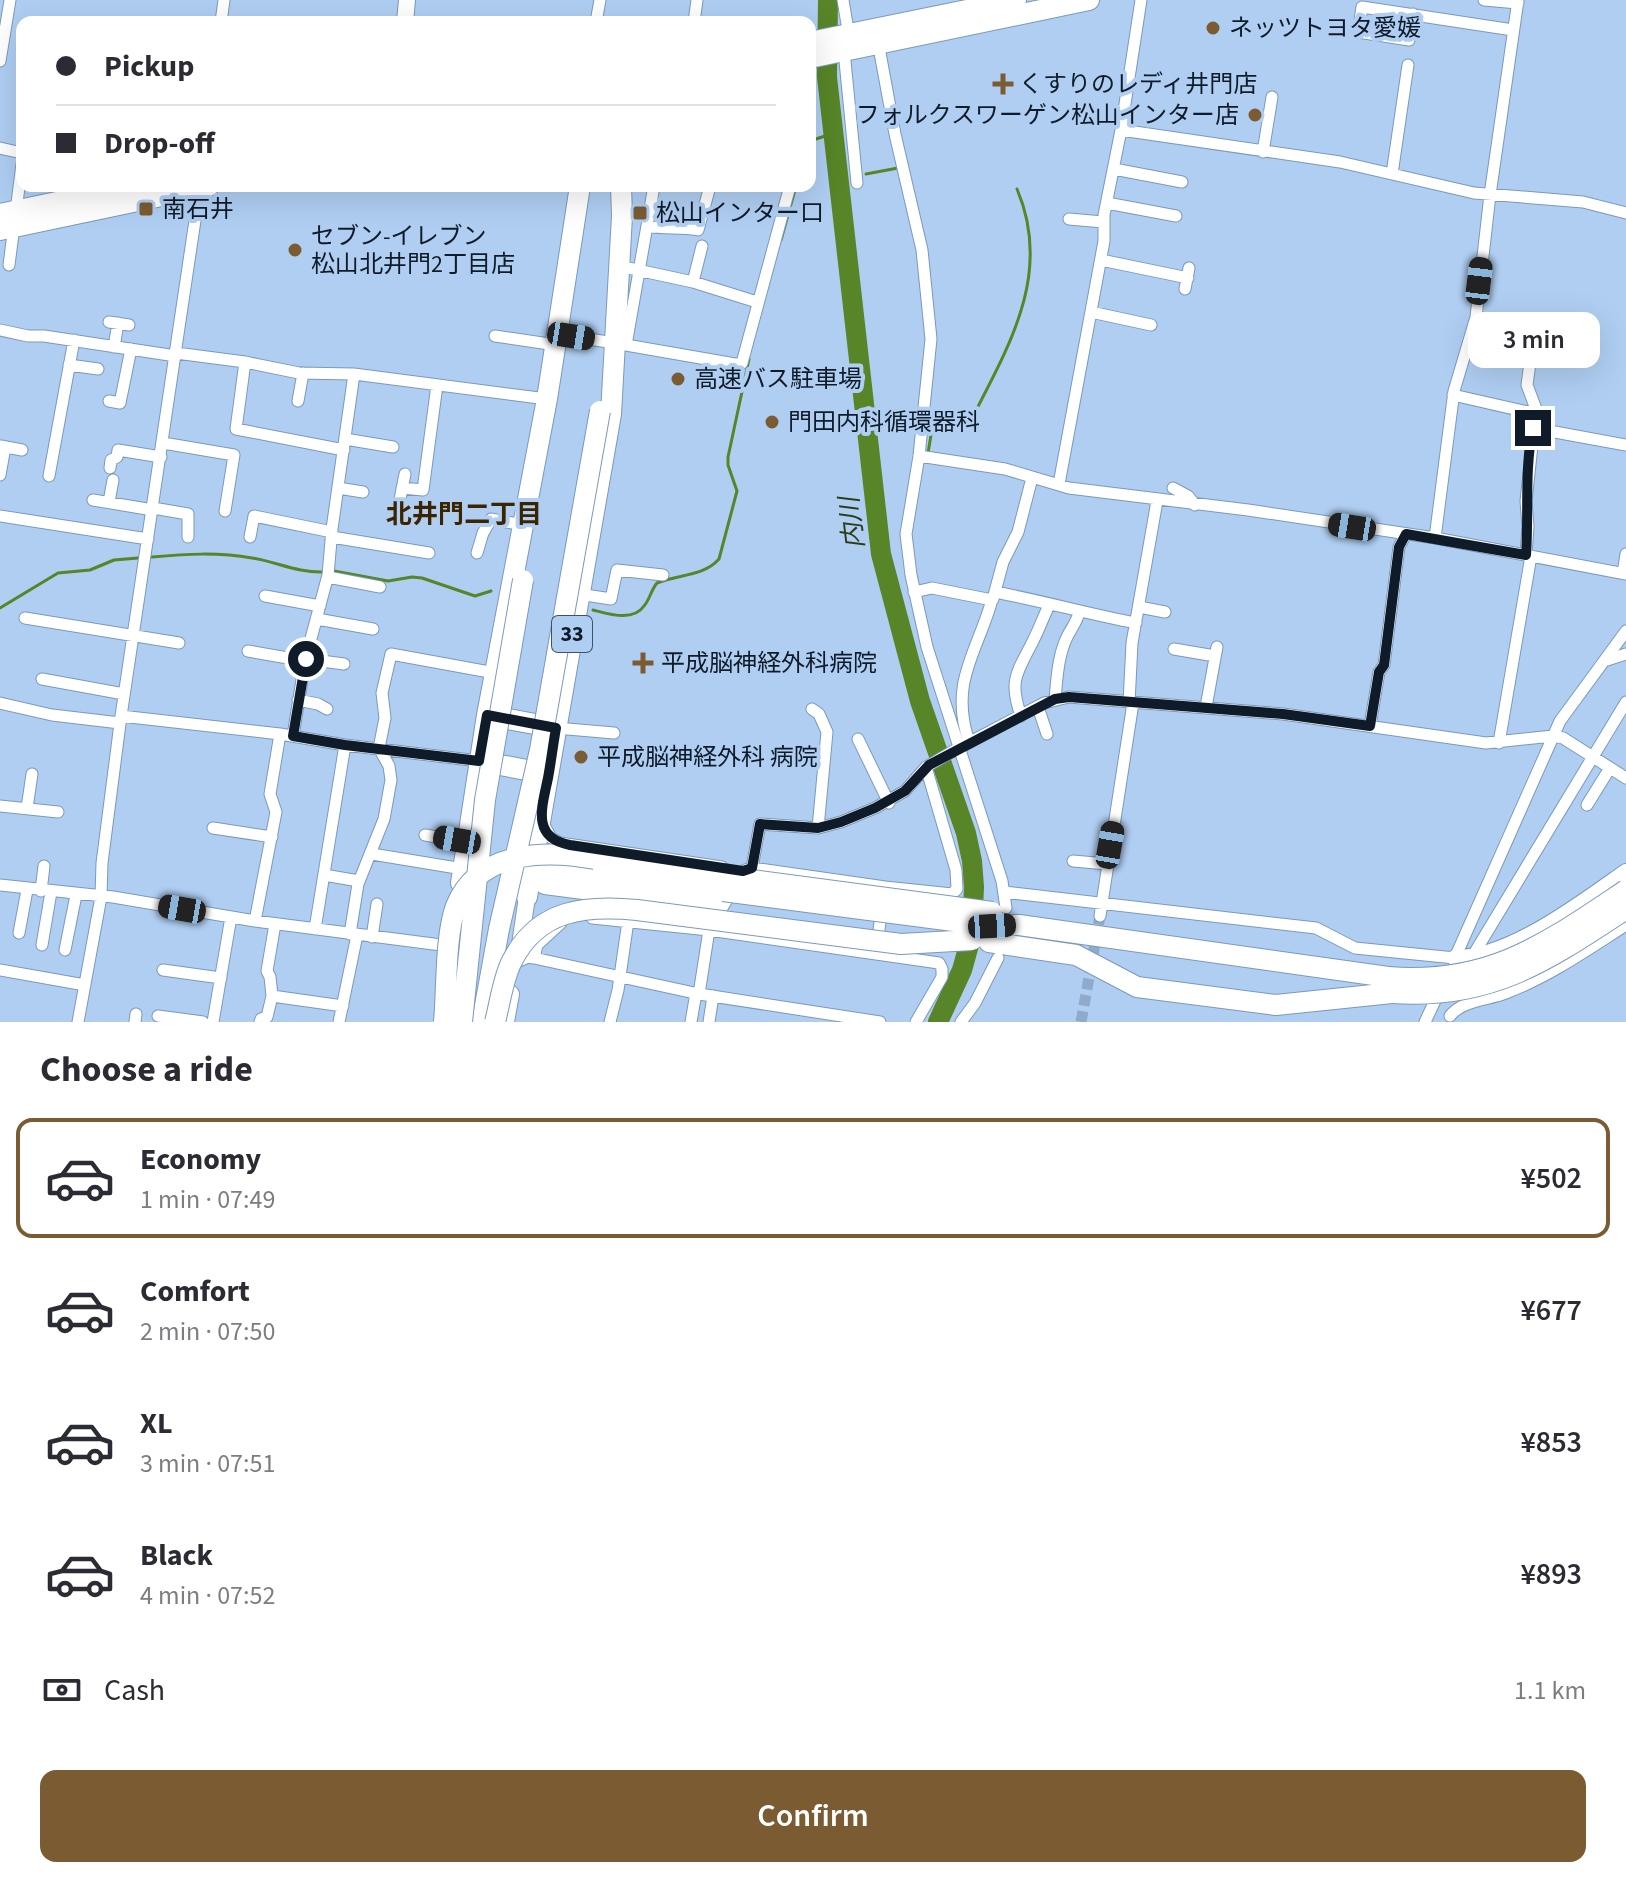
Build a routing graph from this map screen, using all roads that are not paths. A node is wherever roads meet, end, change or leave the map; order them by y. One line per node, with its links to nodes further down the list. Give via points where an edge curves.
1 (10, 0): 14 (street)
2 (843, 0): 12 (street)
3 (1016, 0): 10 (highway)
4 (1089, 0): 10 (highway)
5 (1141, 0): 17 (street)
6 (1484, 0): 7 (street)
7 (1518, 2): 9 (street)
8 (1413, 14): 8 (street, via 1362,7 1358,32 1409,40); 9 (street)
9 (1513, 30): 32 (street)
10 (877, 36): 12 (highway); 78 (street, via 926,275 931,349)
11 (816, 42): 12 (highway)
12 (840, 44): 13 (highway); 22 (street)
13 (816, 55)
14 (0, 61)
15 (1408, 65): 20 (street)
16 (1272, 97): 18 (street)
17 (1121, 130): 18 (street); 19 (street)
18 (1263, 152): 20 (street)
19 (1114, 169): 21 (street); 33 (street)
20 (1392, 174): 32 (street)
21 (1182, 182)
22 (857, 183)
23 (16, 187): 37 (street)
24 (111, 192): 37 (highway)
25 (174, 192): 37 (highway)
26 (202, 192): 57 (street)
27 (579, 192): 54 (highway, 33)
28 (622, 192): 43 (highway, 33)
29 (653, 192): 39 (street)
30 (708, 192): 39 (street, via 698,230)
31 (788, 192): 46 (street)
32 (1490, 195): 34 (street, via 1583,202); 66 (street, via 1476,317)
33 (1107, 203): 35 (street); 38 (street)
34 (1626, 213)
35 (1176, 216)
36 (1069, 219): 38 (street)
37 (7, 221): 42 (street)
38 (1103, 222): 41 (street)
39 (647, 226): 43 (street)
40 (702, 246): 45 (street)
41 (1101, 260): 44 (street); 47 (street)
42 (9, 265)
43 (630, 268): 45 (street); 53 (highway, 33)
44 (1187, 278)
45 (693, 282): 46 (street)
46 (757, 302): 53 (street, via 742,363)
47 (1091, 312): 49 (street); 85 (street)
48 (118, 323): 55 (street)
49 (1151, 325)
50 (0, 330): 52 (street)
51 (495, 336): 54 (street)
52 (74, 340): 55 (street); 60 (street)
53 (621, 344): 54 (street, via 571,336); 62 (highway, 33)
54 (556, 345): 67 (highway, 33)
55 (114, 347): 56 (street)
56 (131, 349): 57 (street); 68 (street, via 120,403)
57 (176, 355): 59 (street); 72 (street)
58 (1531, 355): 70 (street, via 1527,385)
59 (245, 362): 63 (street); 73 (street, via 236,429)
60 (69, 365): 61 (street); 82 (street)
61 (98, 369)
62 (614, 369): 114 (highway, 33); 242 (highway, 33, bridge, via 600,411 540,750)
63 (303, 373): 64 (street); 69 (street)
64 (354, 374): 65 (street); 73 (street)
65 (437, 385): 67 (street); 80 (street, via 423,490 401,493)
66 (1453, 395): 70 (street); 102 (street)
67 (547, 399): 84 (highway, 33)
68 (109, 401)
69 (298, 401)
70 (1536, 414): 71 (street)
71 (1533, 428): 74 (street); 108 (street, via 1526,501)
72 (163, 443): 79 (street); 94 (street, via 234,455)
73 (344, 445): 76 (street); 86 (street)
74 (1626, 445)
75 (2, 446): 77 (street); 81 (street)
76 (393, 447)
77 (22, 450)
78 (919, 456): 83 (street); 113 (street, via 906,534)
79 (161, 457): 91 (street, via 118,450); 93 (street)
80 (405, 474)
81 (0, 475)
82 (49, 476)
83 (1032, 478): 85 (street); 116 (street)
84 (532, 480): 96 (highway, 33); 241 (highway, 33, bridge, via 523,580 483,814)
85 (1059, 484): 90 (street)
86 (338, 488): 88 (street); 97 (street)
87 (1173, 488): 92 (street)
88 (363, 492)
89 (93, 500): 91 (street)
90 (1157, 501): 92 (street); 119 (street)
91 (109, 502): 93 (street)
92 (1195, 505): 99 (street)
93 (153, 509): 100 (street, via 188,514); 103 (street)
94 (225, 511)
95 (0, 516): 103 (street)
96 (523, 525): 106 (street, via 491,519); 135 (highway, 33)
97 (332, 534): 101 (street, via 254,516); 104 (street); 111 (street)
98 (396, 534): 104 (street)
99 (1406, 534): 102 (street); 150 (street, via 1399,547 1384,665)
100 (188, 537)
101 (250, 537)
102 (1435, 538): 108 (street)
103 (148, 539): 127 (street)
104 (394, 547): 105 (street)
105 (423, 548)
106 (477, 553)
107 (1626, 554): 109 (street)
108 (1528, 556): 109 (street); 158 (street)
109 (1624, 573)
110 (663, 575): 114 (street, via 617,570 611,599)
111 (328, 577): 112 (street); 118 (street)
112 (380, 587)
113 (914, 592): 116 (street, via 932,588); 160 (street)
114 (579, 594): 151 (highway, 33)
115 (265, 596): 118 (street)
116 (994, 596): 117 (street); 160 (street, via 964,676)
117 (1049, 605): 120 (street); 148 (street, via 1016,675)
118 (320, 606): 123 (street)
119 (1139, 607): 121 (street); 124 (street)
120 (1079, 612): 124 (street); 138 (street, via 1060,658)
121 (1165, 612)
122 (25, 618): 127 (street)
123 (317, 619): 125 (street); 132 (street)
124 (1136, 623): 142 (street)
125 (373, 629)
126 (1626, 631): 133 (street)
127 (133, 636): 128 (street); 137 (street)
128 (179, 643)
129 (1174, 649): 144 (street, via 1216,652)
130 (248, 651): 132 (street)
131 (1626, 654): 133 (street)
132 (306, 660): 134 (street); 139 (street)
133 (1604, 661): 156 (street)
134 (344, 664)
135 (495, 673): 147 (highway, 33); 161 (street, via 391,654)
136 (42, 679): 137 (street)
137 (124, 694): 149 (street)
138 (1055, 699): 142 (street); 143 (street)
139 (298, 700): 145 (street); 155 (street)
140 (1626, 702): 162 (street)
141 (0, 703): 149 (street, via 52,715)
142 (1131, 703): 144 (street); 182 (street)
143 (1038, 707): 148 (street); 154 (street)
144 (1206, 707): 150 (street)
145 (327, 709)
146 (812, 709): 176 (street, via 827,732)
147 (487, 715): 151 (highway); 163 (highway, 33)
148 (1021, 716): 160 (street)
149 (120, 719): 153 (street); 197 (street)
150 (1370, 726): 158 (street)
151 (556, 728): 152 (street); 167 (highway, 33)
152 (614, 733)
153 (280, 734): 155 (street); 178 (street, via 270,794 276,812)
154 (1047, 734)
155 (293, 736): 159 (street)
156 (1553, 736): 158 (street); 162 (street); 219 (street)
157 (858, 739): 169 (street)
158 (1499, 743)
159 (345, 745): 161 (street); 187 (street)
160 (961, 746): 164 (street); 195 (street)
161 (379, 748): 163 (street); 180 (street, via 391,780)
162 (1593, 757): 165 (street); 219 (street)
163 (479, 761): 167 (highway); 179 (highway, 33)
164 (927, 766): 169 (street); 191 (street, via 957,889 952,894)
165 (1610, 768): 168 (street); 170 (street)
166 (32, 774): 172 (street)
167 (548, 774): 174 (highway, 33)
168 (1626, 778)
169 (889, 803): 176 (street)
170 (1587, 805)
171 (0, 806): 172 (street)
172 (27, 808): 173 (street)
173 (58, 812)
174 (540, 815): 184 (street, via 545,830 560,843); 186 (highway, 33)
175 (213, 828): 178 (street)
176 (818, 828): 184 (street, via 760,824)
177 (425, 835): 179 (street)
178 (272, 837): 204 (street)
179 (467, 842): 188 (highway, 33)
180 (372, 854): 188 (street); 189 (street)
181 (1073, 861): 182 (street)
182 (1107, 864): 199 (street)
183 (44, 866): 194 (street)
184 (748, 870): 191 (street); 209 (street)
185 (1626, 872): 219 (main road, via 1516,942)
186 (530, 874): 188 (highway); 198 (highway, 33); 210 (highway, bridge, via 548,868 718,899)
187 (324, 875): 189 (street); 208 (street)
188 (462, 876): 215 (main road)
189 (359, 881): 212 (street)
190 (0, 885): 192 (street)
191 (885, 887): 217 (street)
192 (27, 890): 194 (street); 211 (street)
193 (1626, 890): 226 (highway, bridge, via 1501,964)
194 (46, 892): 196 (street); 214 (street)
195 (1004, 892): 199 (street); 210 (street)
196 (76, 895): 197 (street); 216 (street)
197 (101, 897): 203 (street); 225 (street)
198 (527, 897): 220 (main road)
199 (1102, 903): 202 (street); 219 (street, via 1316,928 1355,948)
200 (377, 904): 213 (street)
201 (1626, 909): 226 (highway, bridge, via 1564,950 1499,981 1453,993)
202 (1100, 916)
203 (231, 917): 204 (street); 224 (street)
204 (255, 921): 206 (street)
205 (628, 921): 209 (street); 218 (street, via 569,918 537,945); 223 (street)
206 (275, 924): 208 (street); 228 (street, via 267,971)
207 (1626, 925): 233 (street, via 1537,980 1461,1006)
208 (315, 929): 212 (street)
209 (709, 930): 217 (street); 227 (street)
210 (991, 931): 226 (highway, via 1019,925); 226 (highway, via 1076,955 1137,987 1276,1005); 240 (highway, bridge, via 562,853 525,855 478,876 456,906); 243 (highway, bridge, via 901,944 637,910 575,910 537,929 525,942 511,962); 250 (street, via 975,1003)
211 (19, 933)
212 (354, 935): 213 (street); 230 (street)
213 (372, 937): 215 (street)
214 (42, 945)
215 (449, 946): 239 (main road)
216 (65, 950)
217 (876, 952): 249 (street, via 939,963 942,977)
218 (534, 958): 220 (street); 223 (street)
219 (1463, 958): 231 (street)
220 (517, 962): 244 (main road)
221 (163, 970): 224 (street)
222 (4, 975): 225 (street)
223 (620, 977): 227 (street); 245 (street)
224 (221, 978): 236 (street)
225 (85, 985): 234 (street)
226 (1390, 985)
227 (697, 994): 229 (street); 246 (street)
228 (272, 996): 230 (street); 237 (street, via 267,1017)
229 (713, 996): 247 (street); 248 (street)
230 (343, 1006): 238 (street)
231 (1432, 1009): 233 (street); 251 (street)
232 (158, 1016): 235 (street)
233 (1452, 1019)
234 (78, 1022)
235 (203, 1022)
236 (213, 1022)
237 (260, 1022)
238 (339, 1022)
239 (437, 1022)
240 (444, 1022)
241 (462, 1022)
242 (482, 1022)
243 (495, 1022)
244 (506, 1022)
245 (610, 1022)
246 (691, 1022)
247 (709, 1022)
248 (880, 1022)
249 (916, 1022)
250 (961, 1022)
251 (1425, 1022)

